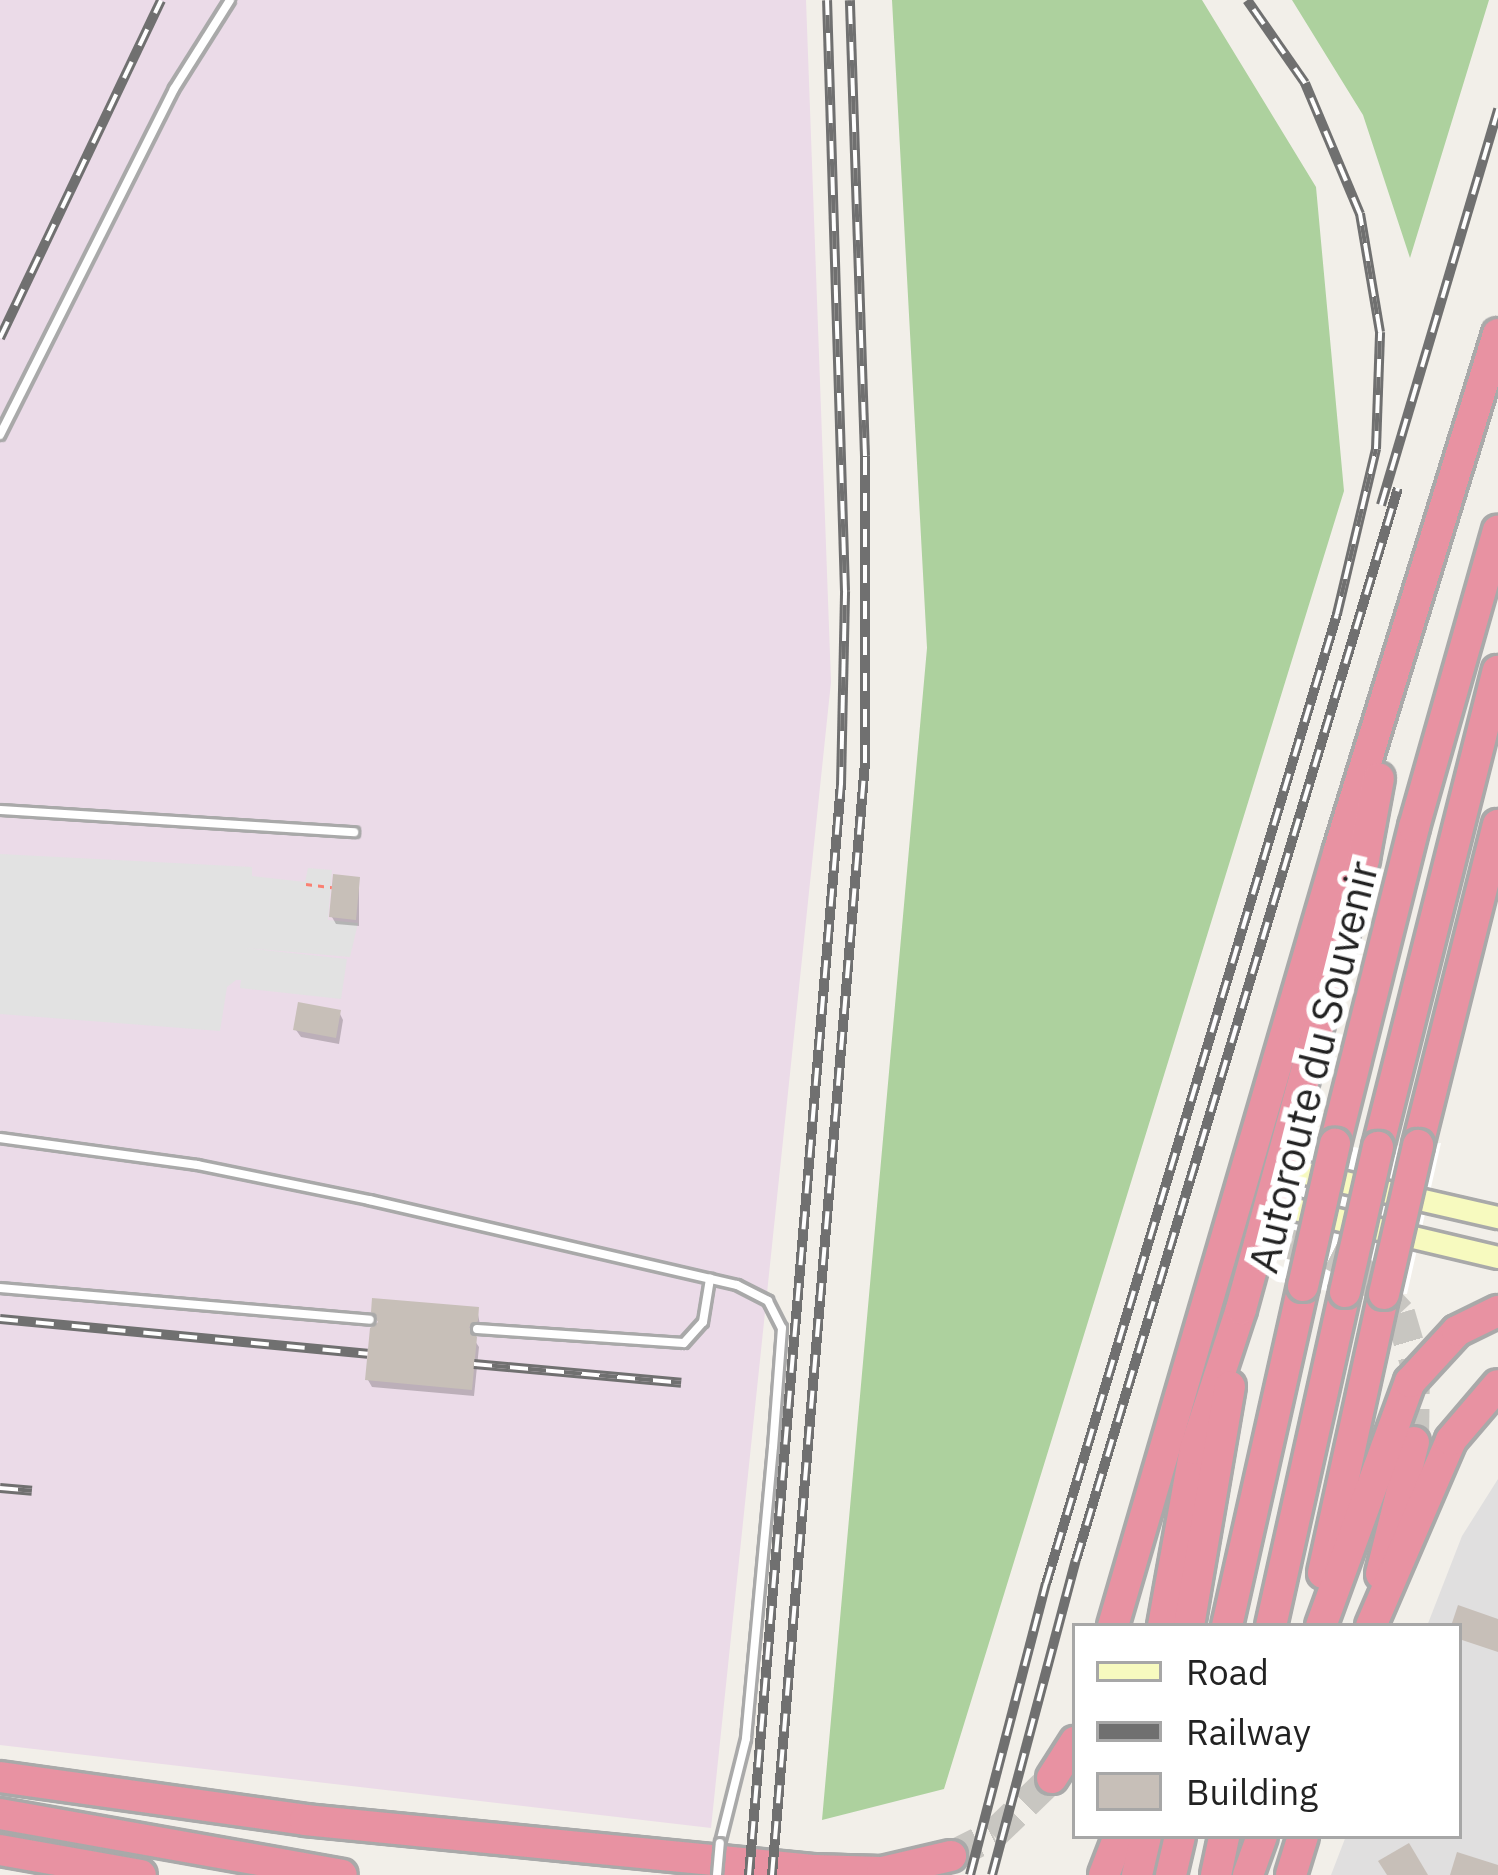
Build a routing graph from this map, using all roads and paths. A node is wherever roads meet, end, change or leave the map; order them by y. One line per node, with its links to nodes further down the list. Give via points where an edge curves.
1 (230, 0): 3 (lane, via 174,89)
2 (1498, 334): 5 (highway)
3 (0, 435)
4 (1498, 531): 28 (highway, Autoroute du Souvenir, bridge, via 1335,1144)
5 (1400, 665): 13 (highway, via 1364,859); 25 (highway)
6 (1498, 671): 29 (highway, Autoroute du Souvenir, bridge, via 1378,1147)
7 (0, 810): 9 (lane)
8 (1498, 824): 30 (highway, bridge)
9 (354, 832)
10 (306, 884): 11 (path)
11 (332, 887)
12 (0, 1138): 17 (lane, via 219,1169)
13 (1279, 1167): 14 (highway); 15 (main road)
14 (1269, 1203): 16 (main road); 19 (highway, via 1274,1241)
15 (1498, 1217)
16 (1498, 1257)
17 (710, 1279): 22 (lane, via 703,1322 685,1343); 48 (lane, bridge, via 758,1292 774,1309 782,1339 746,1739)
18 (0, 1288): 21 (lane)
19 (1241, 1309): 26 (highway, via 1195,1449); 27 (highway)
20 (1498, 1311): 31 (highway, via 1457,1331 1410,1382)
21 (370, 1320)
22 (477, 1329)
23 (1498, 1385): 32 (highway, via 1451,1440)
24 (1414, 1442): 33 (highway)
25 (1114, 1623)
26 (1164, 1623)
27 (1190, 1623)
28 (1228, 1623)
29 (1272, 1623)
30 (1312, 1623)
31 (1322, 1623)
32 (1371, 1623)
33 (1371, 1623)
34 (1072, 1747): 36 (highway)
35 (0, 1777): 45 (highway, via 305,1820 826,1871 898,1870)
36 (1052, 1778)
37 (0, 1814): 47 (highway)
38 (1118, 1839): 49 (highway)
39 (1145, 1839): 50 (highway)
40 (1179, 1839): 51 (highway)
41 (1223, 1839): 52 (highway)
42 (1261, 1839): 53 (highway)
43 (1303, 1839): 54 (highway)
44 (0, 1850): 46 (highway)
45 (952, 1856)
46 (141, 1875)
47 (342, 1875)
48 (717, 1875)
49 (1105, 1875)
50 (1137, 1875)
51 (1171, 1875)
52 (1216, 1875)
53 (1248, 1875)
54 (1291, 1875)

